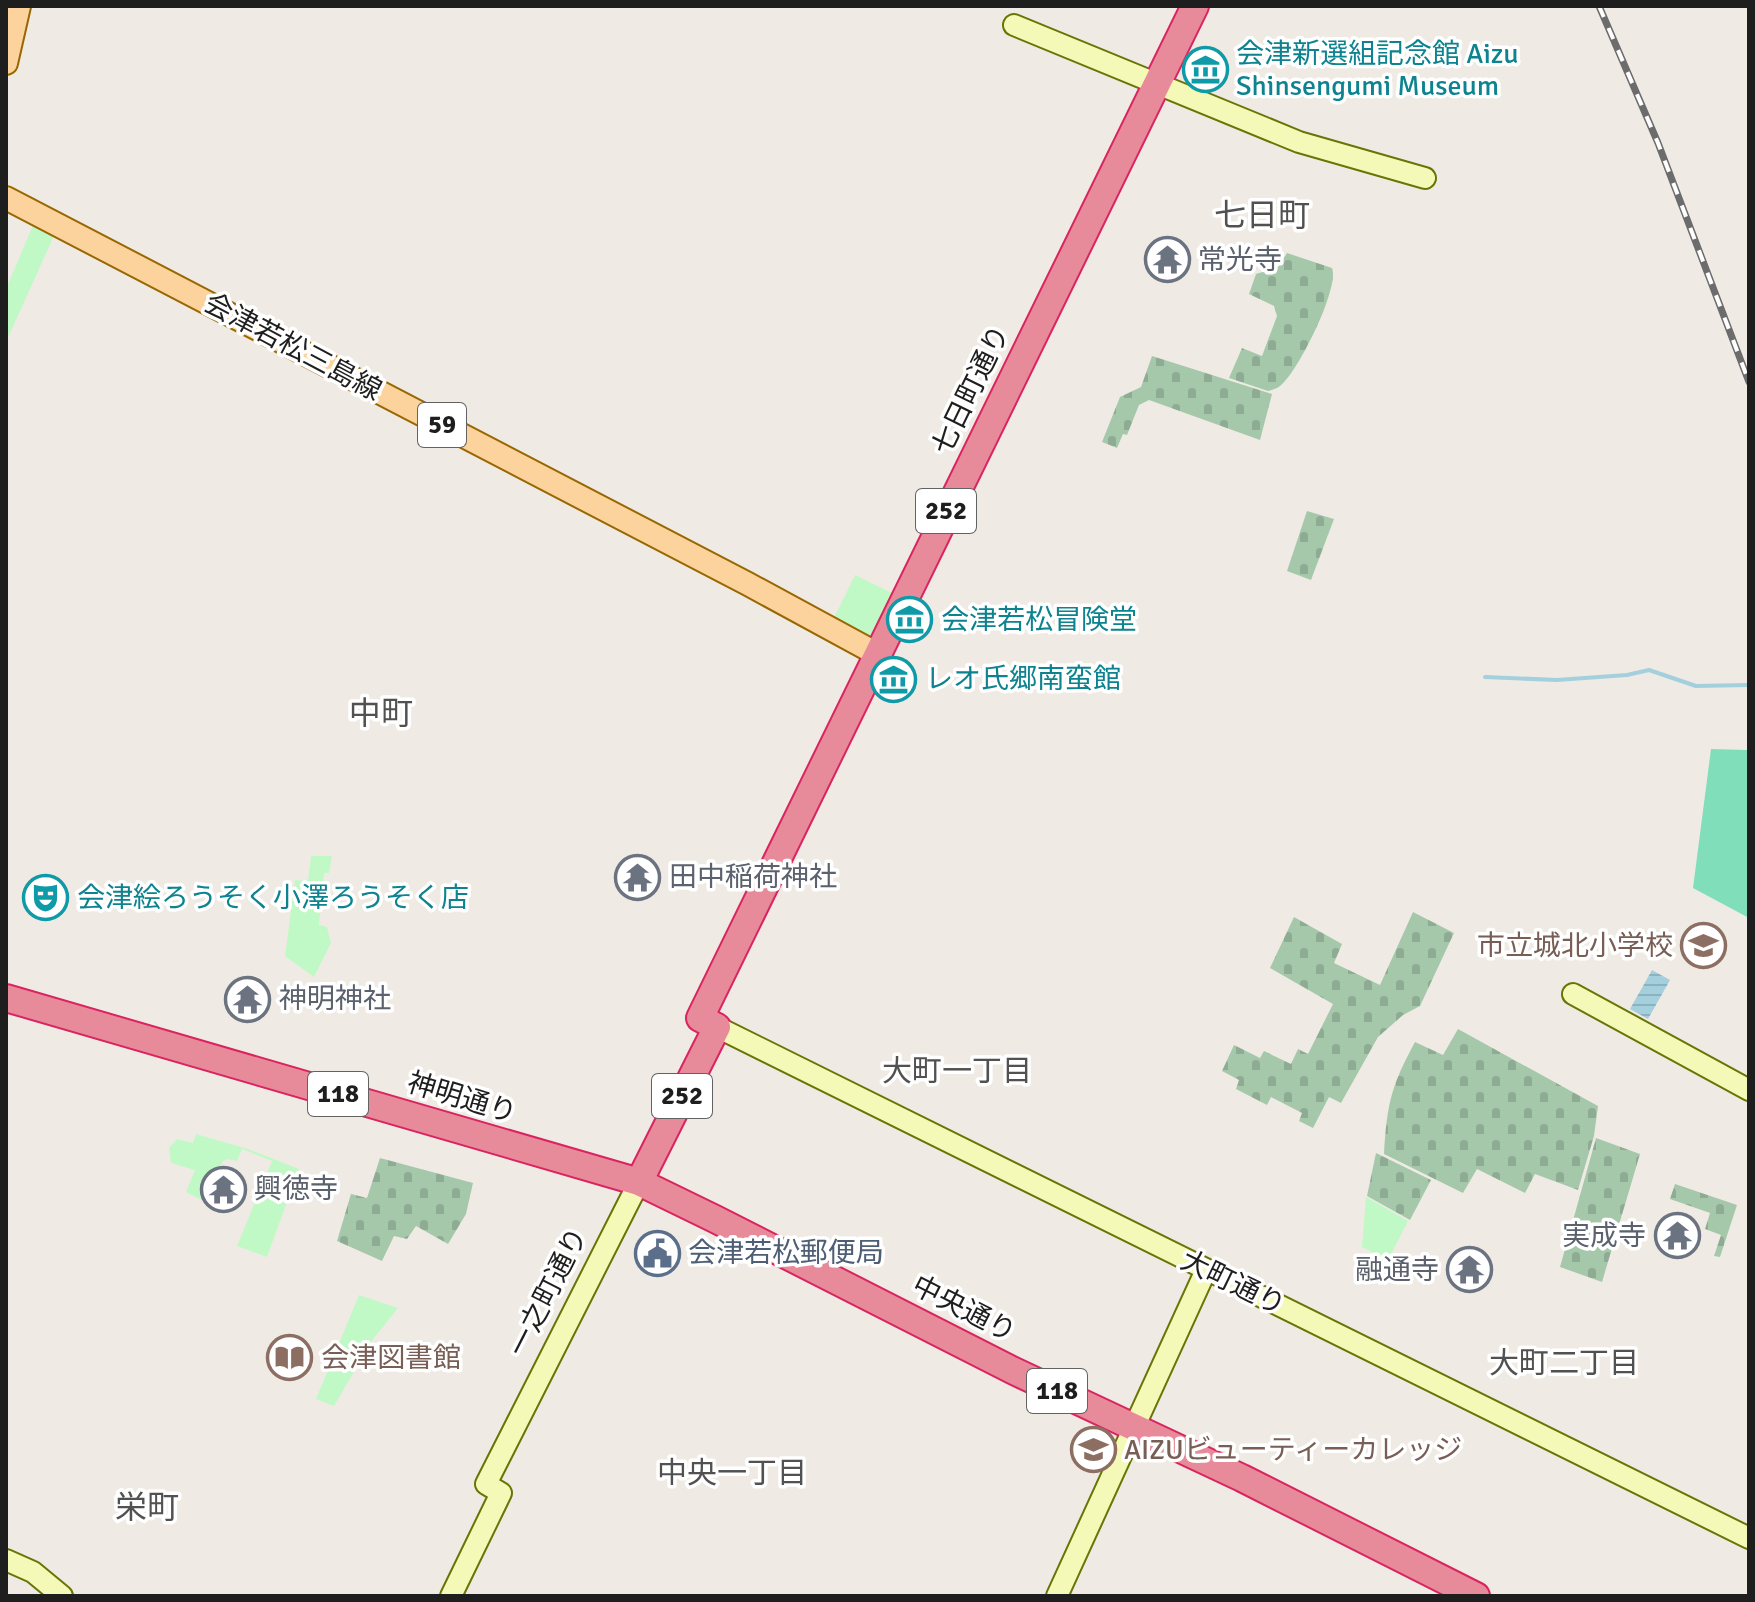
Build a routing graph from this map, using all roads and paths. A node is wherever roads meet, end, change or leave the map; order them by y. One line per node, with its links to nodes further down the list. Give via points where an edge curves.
1 (19, 6): 4 (main road)
2 (1195, 6): 5 (highway, 七日町通り / 252)
3 (1014, 25): 5 (street)
4 (6, 63)
5 (1157, 84): 6 (street, via 1299,142); 8 (highway, 七日町通り / 252)
6 (1425, 178)
7 (6, 198): 8 (main road, 会津若松三島線 / 59)
8 (877, 654): 11 (highway, 七日町通り / 252)
9 (1573, 994): 12 (street)
10 (6, 998): 13 (highway, 神明通り / 118)
11 (708, 1023): 13 (highway, 一之町通り / 252); 14 (street, 大町通り)
12 (1749, 1090)
13 (639, 1182): 15 (highway, 中央通り / 118); 19 (street, 一之町通り, via 486,1484 501,1493)
14 (1206, 1270): 15 (street); 16 (street, 大町通り)
15 (1133, 1427): 20 (street); 21 (highway, 中央通り / 118)
16 (1749, 1538)
17 (6, 1560): 18 (street, via 33,1572)
18 (62, 1596)
19 (451, 1596)
20 (1057, 1596)
21 (1476, 1596)

